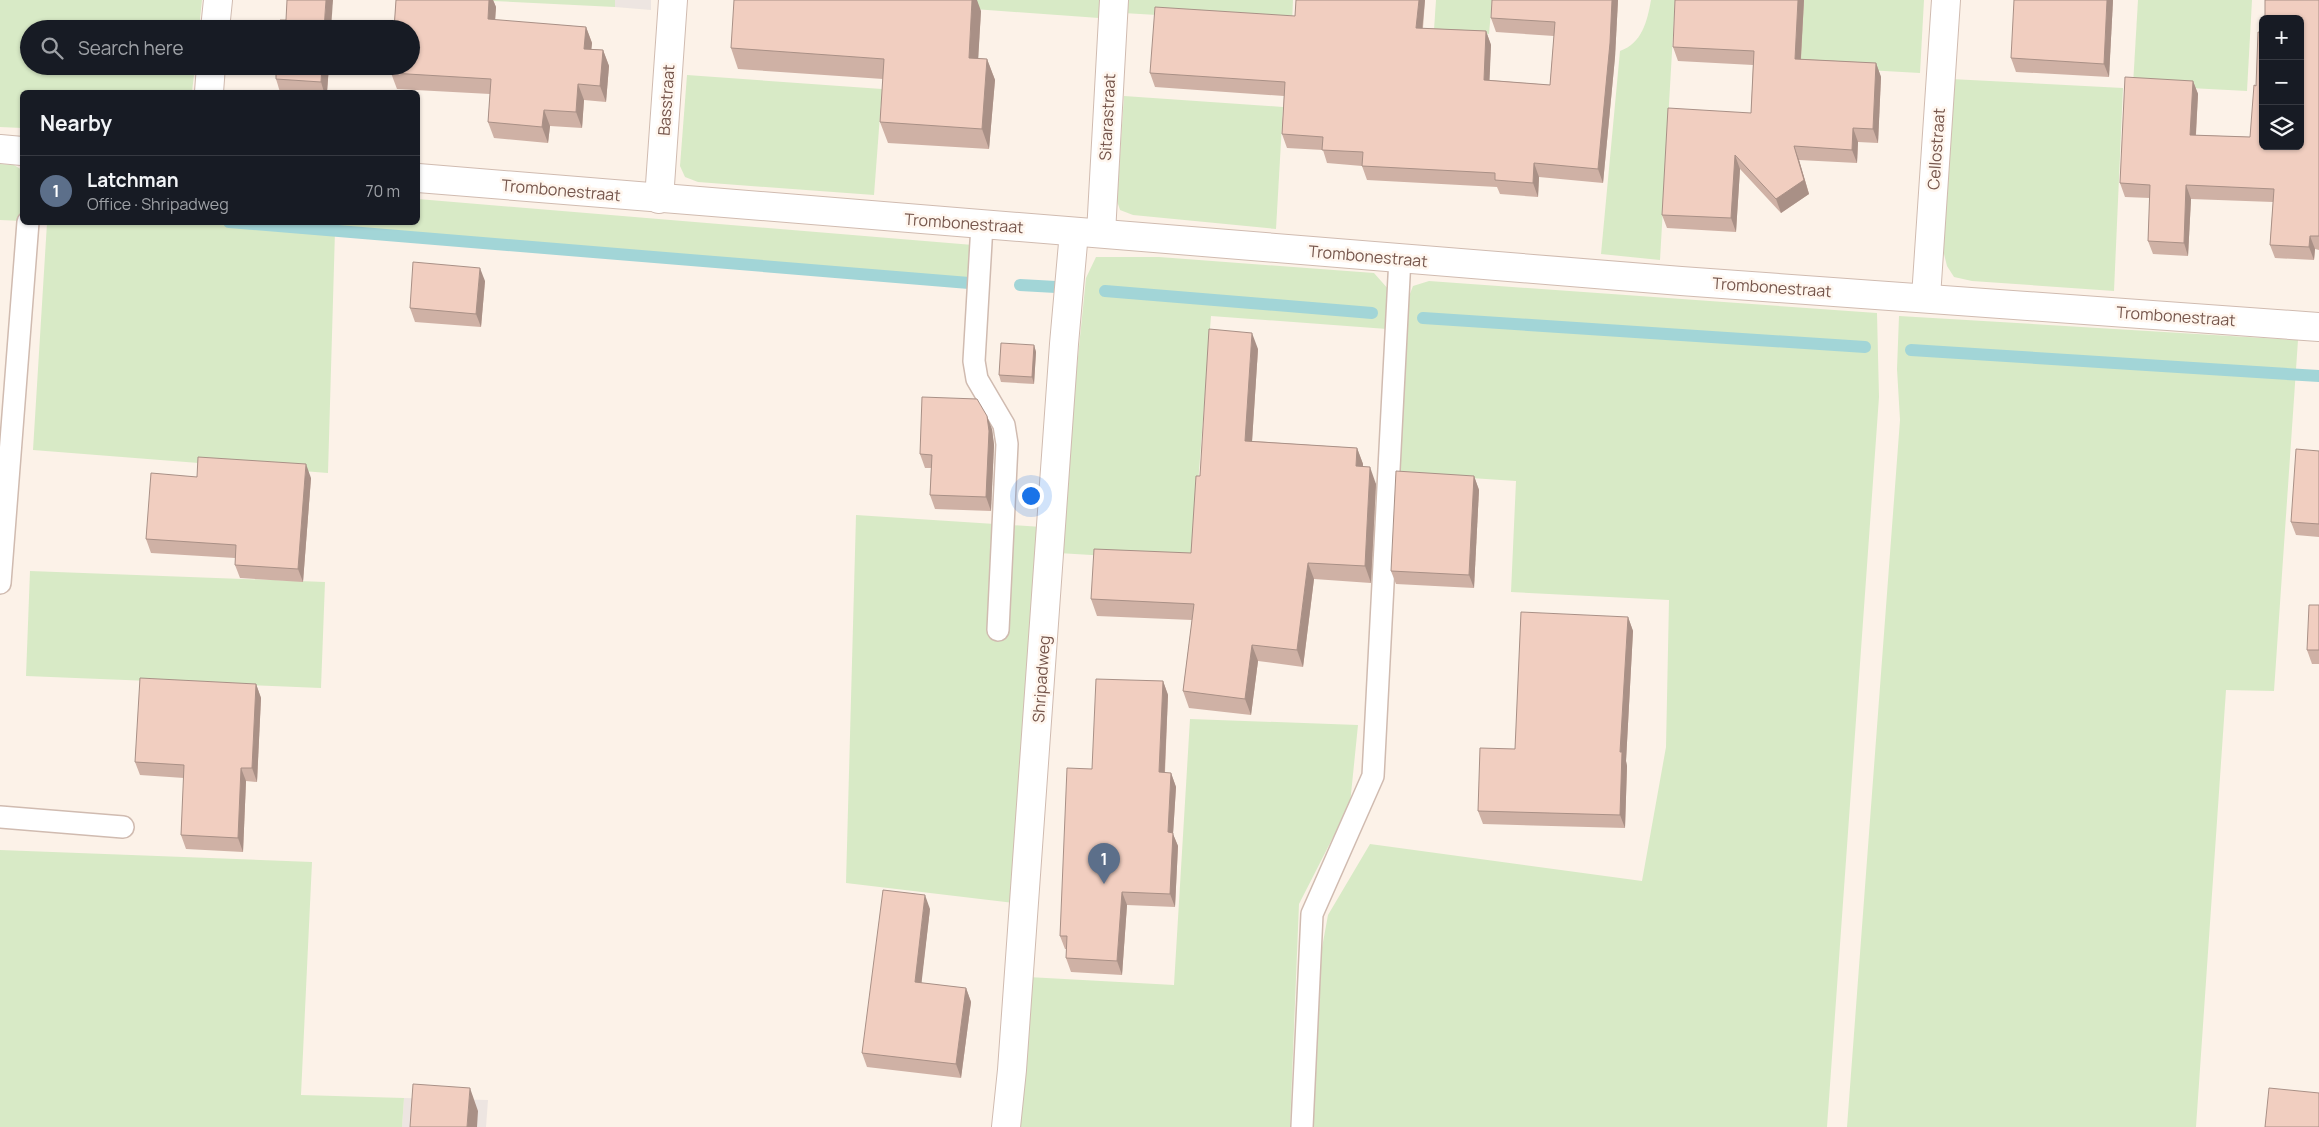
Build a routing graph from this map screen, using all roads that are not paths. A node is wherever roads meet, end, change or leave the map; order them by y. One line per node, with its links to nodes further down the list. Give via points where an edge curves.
1 (218, 0): 5 (street)
2 (673, 0): 11 (street, Basstraat)
3 (1114, 0): 15 (street, Sitarastraat)
4 (1946, 0): 17 (street, Cellostraat)
5 (216, 20)
6 (210, 75): 7 (street)
7 (209, 90)
8 (0, 149): 9 (street)
9 (20, 151)
10 (420, 178): 11 (street, Trombonestraat)
11 (659, 199): 13 (street, Trombonestraat)
12 (28, 225): 19 (lane)
13 (982, 225): 14 (street, Trombonestraat); 20 (lane, via 974,361 977,379 1004,425 1007,444)
14 (1074, 232): 15 (street, Trombonestraat); 23 (street, Shripadweg)
15 (1101, 233): 16 (street, Trombonestraat)
16 (1400, 258): 17 (street, Trombonestraat); 24 (lane, via 1373,776 1312,914)
17 (1926, 297): 18 (street, Trombonestraat)
18 (2319, 327)
19 (0, 583)
20 (998, 630)
21 (0, 817): 22 (lane)
22 (123, 827)
23 (1006, 1127)
24 (1302, 1127)

